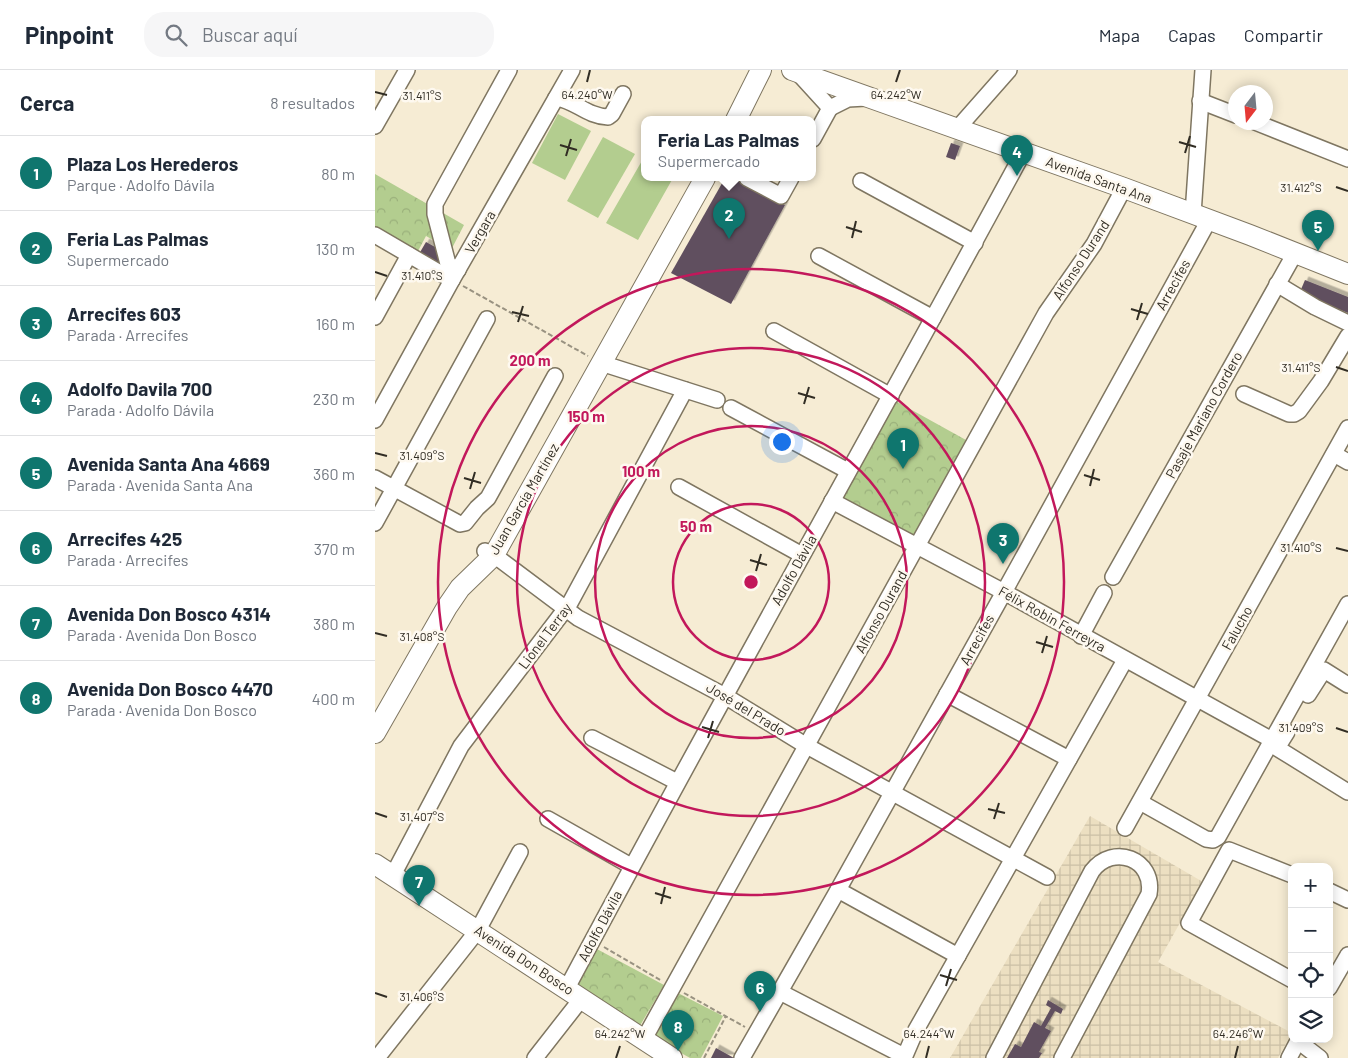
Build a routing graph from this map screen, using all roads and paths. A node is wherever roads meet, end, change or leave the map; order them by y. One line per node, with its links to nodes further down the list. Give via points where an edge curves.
1 (407, 70): 17 (street)
2 (509, 70): 36 (street, via 435,204 449,264)
3 (572, 70): 10 (street, Vergara)
4 (747, 70): 15 (main road)
5 (761, 70): 16 (main road)
6 (1009, 70): 18 (street)
7 (1203, 70): 12 (street)
8 (794, 71): 11 (main road, Avenida Santa Ana); 13 (street)
9 (623, 94): 10 (street, via 612,114 607,116 590,114 567,100)
10 (556, 98): 36 (street, Vergara)
11 (871, 98): 13 (street, via 848,99); 18 (main road, Avenida Santa Ana)
12 (1200, 101): 14 (street); 29 (street)
13 (830, 108): 20 (street)
14 (1228, 112)
15 (725, 116)
16 (738, 116)
17 (375, 126)
18 (957, 129): 21 (main road, Avenida Santa Ana)
19 (1273, 129): 22 (street)
20 (816, 134)
21 (1023, 153): 28 (main road, Avenida Santa Ana); 31 (street, Adolfo Dávila)
22 (1348, 159)
23 (689, 181): 44 (main road, Juan García Martínez)
24 (703, 181): 44 (main road, Juan García Martínez)
25 (753, 181): 26 (street, via 781,196)
26 (789, 181)
27 (861, 181): 31 (street)
28 (1124, 188): 29 (main road, Avenida Santa Ana); 61 (street, Alfonso Durand, via 1094,244 1046,313)
29 (1201, 217): 32 (main road, Avenida Santa Ana); 65 (street, Arrecifes)
30 (375, 235): 33 (street)
31 (975, 243): 39 (street, Adolfo Dávila)
32 (1295, 253): 35 (main road, Avenida Santa Ana); 37 (street, Pasaje Mariano Cordero)
33 (409, 255): 36 (street); 38 (street)
34 (819, 256): 39 (street)
35 (1348, 274)
36 (455, 275): 44 (path); 51 (street, Vergara)
37 (1277, 284): 41 (street, via 1315,308); 64 (street, Pasaje Mariano Cordero)
38 (375, 317)
39 (933, 318): 48 (street, Adolfo Dávila)
40 (487, 319): 57 (street)
41 (1348, 322)
42 (774, 332): 48 (street)
43 (1348, 336): 47 (street, via 1321,381 1295,414)
44 (597, 360): 46 (street); 62 (main road, Juan García Martínez)
45 (555, 376): 57 (street, via 488,498 465,523 460,524)
46 (685, 390): 49 (street); 68 (street, Lionel Terray)
47 (1244, 394)
48 (891, 396): 55 (street, Adolfo Dávila)
49 (717, 400)
50 (731, 408): 55 (street)
51 (375, 420)
52 (1348, 428): 53 (street, Falucho)
53 (1334, 454): 54 (street); 74 (street, Falucho)
54 (1348, 462)
55 (848, 471): 59 (street, Adolfo Dávila)
56 (375, 478): 57 (street)
57 (395, 487): 60 (street)
58 (679, 487): 63 (street)
59 (832, 501): 61 (street, Félix Robin Ferreyra); 63 (street, Adolfo Dávila)
60 (375, 523)
61 (917, 546): 65 (street, Félix Robin Ferreyra); 79 (street, Alfonso Durand)
62 (490, 553): 68 (street, José del Prado); 75 (main road, Juan García Martínez, via 449,585); 76 (main road, Juan García Martínez, via 447,607)
63 (802, 555): 73 (street, Adolfo Dávila)
64 (1113, 577)
65 (1004, 592): 69 (street, Félix Robin Ferreyra); 72 (street, Arrecifes)
66 (1104, 593): 69 (street)
67 (1348, 604): 78 (street)
68 (566, 610): 73 (street, José del Prado); 93 (street, Lionel Terray, via 461,746)
69 (1081, 636): 70 (street, Félix Robin Ferreyra)
70 (1125, 660): 74 (street, Félix Robin Ferreyra); 80 (street)
71 (1348, 685): 78 (street, via 1324,670)
72 (947, 694): 80 (street); 82 (street, Arrecifes)
73 (725, 696): 79 (street, José del Prado); 81 (street, Adolfo Dávila)
74 (1197, 700): 78 (street, Félix Robin Ferreyra); 84 (street, Falucho)
75 (375, 708)
76 (375, 733)
77 (592, 738): 81 (street)
78 (1274, 744): 83 (street, Félix Robin Ferreyra); 84 (street, via 1219,837 1213,840); 87 (street, via 1239,812 1228,838)
79 (805, 745): 82 (street, José del Prado); 104 (street, Alfonso Durand)
80 (1069, 759): 89 (street)
81 (677, 782): 91 (street, Adolfo Dávila)
82 (892, 792): 89 (street, José del Prado); 95 (street, Arrecifes)
83 (1348, 792)
84 (1140, 802): 86 (street, Falucho)
85 (548, 819): 91 (street)
86 (1125, 828)
87 (1229, 850): 92 (street); 102 (street, via 1189,924)
88 (520, 852): 98 (street)
89 (1013, 858): 94 (street, José del Prado); 101 (street)
90 (375, 864): 93 (main road, Avenida Don Bosco)
91 (631, 866): 99 (street, Adolfo Dávila)
92 (1288, 873)
93 (393, 875): 98 (main road, Avenida Don Bosco)
94 (1047, 877)
95 (838, 890): 101 (street); 105 (street, Arrecifes)
96 (1333, 893): 97 (street)
97 (1348, 900)
98 (478, 930): 106 (main road, Avenida Don Bosco); 113 (street)
99 (592, 941): 104 (path); 106 (street, Adolfo Dávila)
100 (1348, 955): 103 (street)
101 (958, 956): 112 (street)
102 (1288, 978)
103 (1343, 978)
104 (671, 986): 107 (path); 109 (street, Alfonso Durand)
105 (780, 992): 108 (street, Arrecifes); 112 (street)
106 (575, 993): 109 (main road, Avenida Don Bosco); 114 (street, Adolfo Dávila)
107 (726, 1016): 108 (path); 116 (path)
108 (756, 1034): 117 (street, Arrecifes)
109 (643, 1039): 115 (main road, Avenida Don Bosco)
110 (1297, 1043): 120 (street)
111 (1302, 1043): 121 (street)
112 (904, 1057)
113 (377, 1058)
114 (535, 1058)
115 (672, 1058)
116 (704, 1058)
117 (743, 1058)
118 (993, 1058): 119 (street, via 1093,871 1109,857 1132,860 1143,867 1150,878 1149,894)
119 (1063, 1058)
120 (1289, 1058)
121 (1320, 1058)

